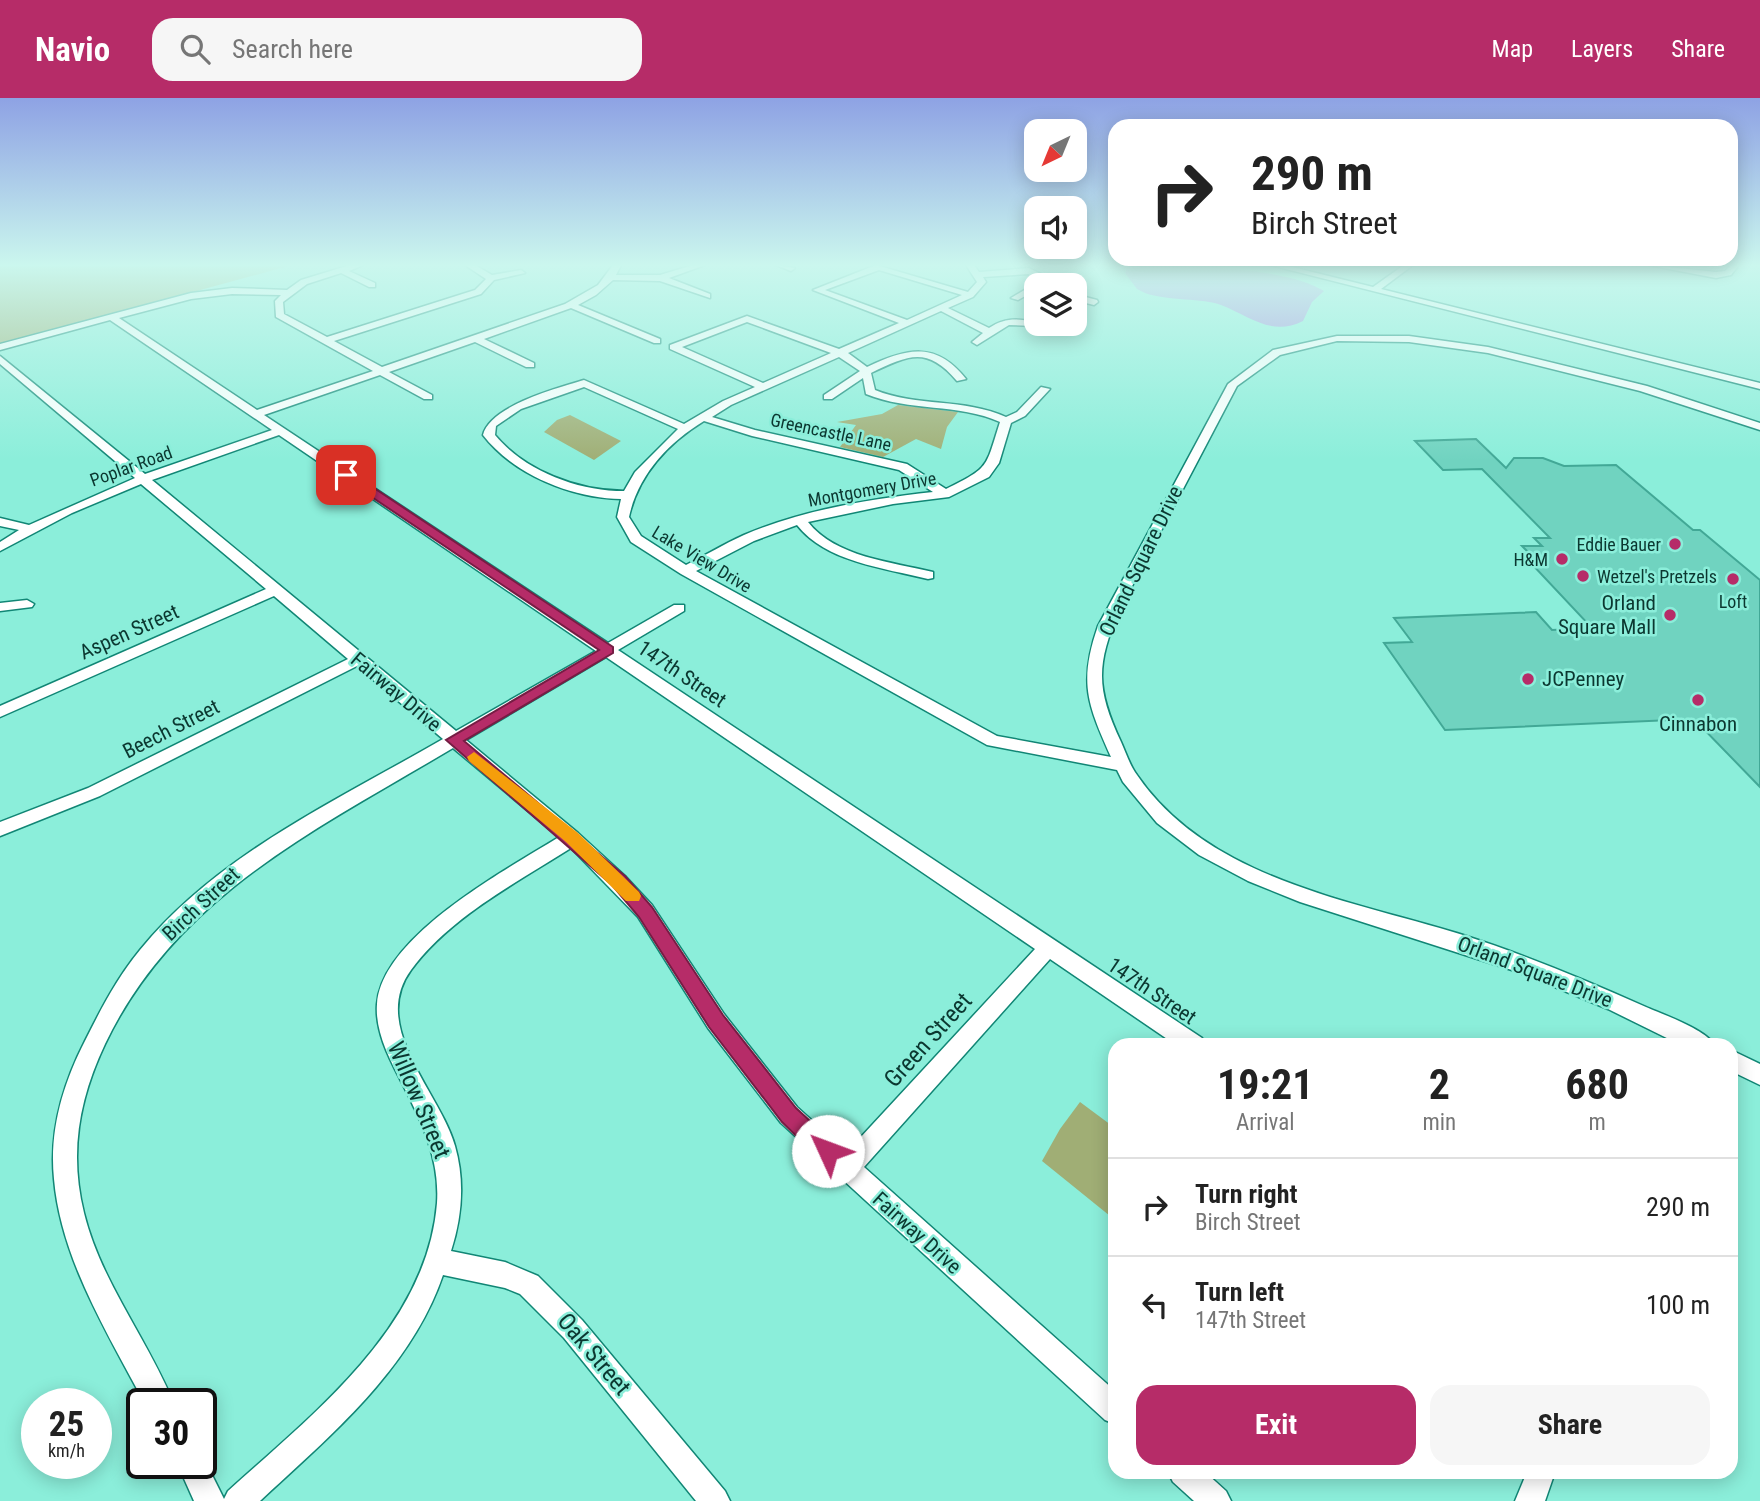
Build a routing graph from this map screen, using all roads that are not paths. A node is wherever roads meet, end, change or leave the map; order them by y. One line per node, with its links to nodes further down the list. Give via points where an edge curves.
1 (61, 330): 18 (street)
2 (131, 330): 30 (street, 147th Street)
3 (306, 330): 15 (street)
4 (359, 330): 15 (street)
5 (500, 330): 14 (street)
6 (632, 330): 16 (street)
7 (712, 330): 26 (street, via 674,349)
8 (780, 330): 19 (street)
9 (891, 330): 19 (street)
10 (986, 330): 13 (street)
11 (992, 330): 13 (street)
12 (1537, 330): 25 (street)
13 (989, 332): 17 (street)
14 (476, 339): 21 (street); 23 (street)
15 (325, 341): 23 (street)
16 (657, 341)
17 (977, 342)
18 (0, 347)
19 (840, 353): 22 (street); 26 (street)
20 (0, 359): 36 (street, Fairway Drive)
21 (530, 365)
22 (867, 371): 24 (street, via 894,362 950,368); 28 (street); 28 (street, via 828,397)
23 (380, 372): 29 (street); 30 (street)
24 (961, 379)
25 (1760, 386)
26 (764, 387): 31 (street)
27 (1045, 389): 32 (street, via 1021,414)
28 (859, 393): 32 (street, via 888,401 974,408)
29 (428, 397)
30 (256, 414): 35 (street, 147th Street)
31 (702, 417): 34 (street); 37 (street, Greencastle Lane, via 903,467)
32 (1006, 421): 37 (street, Montgomery Drive, via 985,474)
33 (1760, 427): 53 (street, Orland Square Drive, via 1602,377 1468,346 1406,338 1356,338 1275,354 1234,384 1122,588 1102,636 1092,678)
34 (685, 428): 38 (street, via 649,462); 38 (street, via 584,383 505,413 491,425 489,435 497,447 563,485 591,493)
35 (281, 431): 36 (street, Poplar Road); 49 (street, 147th Street)
36 (142, 480): 41 (street, Poplar Road); 45 (street, Fairway Drive)
37 (946, 494): 39 (street, Montgomery Drive)
38 (628, 495): 43 (street, Lake View Drive, via 623,517 629,532)
39 (800, 520): 43 (street, Montgomery Drive, via 728,548); 44 (street, via 814,538 847,554)
40 (0, 522): 41 (street)
41 (29, 529): 42 (street, Poplar Road)
42 (0, 547)
43 (686, 571): 53 (street, Lake View Drive, via 993,741)
44 (928, 575)
45 (276, 590): 50 (street, Fairway Drive); 51 (street, Aspen Street)
46 (27, 604): 47 (street)
47 (0, 607)
48 (679, 608): 49 (street, Birch Street)
49 (609, 650): 52 (street, Birch Street); 56 (street, 147th Street)
50 (358, 660): 52 (street, Fairway Drive); 54 (street, Beech Street, via 94,792)
51 (0, 712)
52 (454, 740): 55 (street, Fairway Drive); 63 (street, Birch Street, via 268,848 218,885 140,966 92,1046 68,1114 64,1147 67,1188 89,1268)
53 (1121, 765): 58 (street, Orland Square Drive, via 1161,816 1258,879 1297,895 1464,944 1578,986)
54 (0, 829)
55 (572, 838): 61 (street, Fairway Drive, via 645,912 716,1021 789,1115); 62 (street, Willow Street, via 424,939 398,970 389,990 392,1036 443,1143 448,1168 447,1223)
56 (1049, 947): 57 (street, 147th Street); 61 (street, Green Street)
57 (1184, 1038)
58 (1688, 1038)
59 (1738, 1064): 60 (street)
60 (1760, 1075)
61 (847, 1169): 64 (street, Fairway Drive)
62 (437, 1261): 69 (street, Willow Street, via 404,1332 383,1360); 70 (street, Oak Street, via 505,1275 540,1294)
63 (152, 1388)
64 (1108, 1404)
65 (199, 1479): 68 (street)
66 (1191, 1479): 71 (street)
67 (1538, 1479): 72 (street)
68 (210, 1501)
69 (238, 1501)
70 (715, 1501)
71 (1216, 1501)
72 (1530, 1501)

